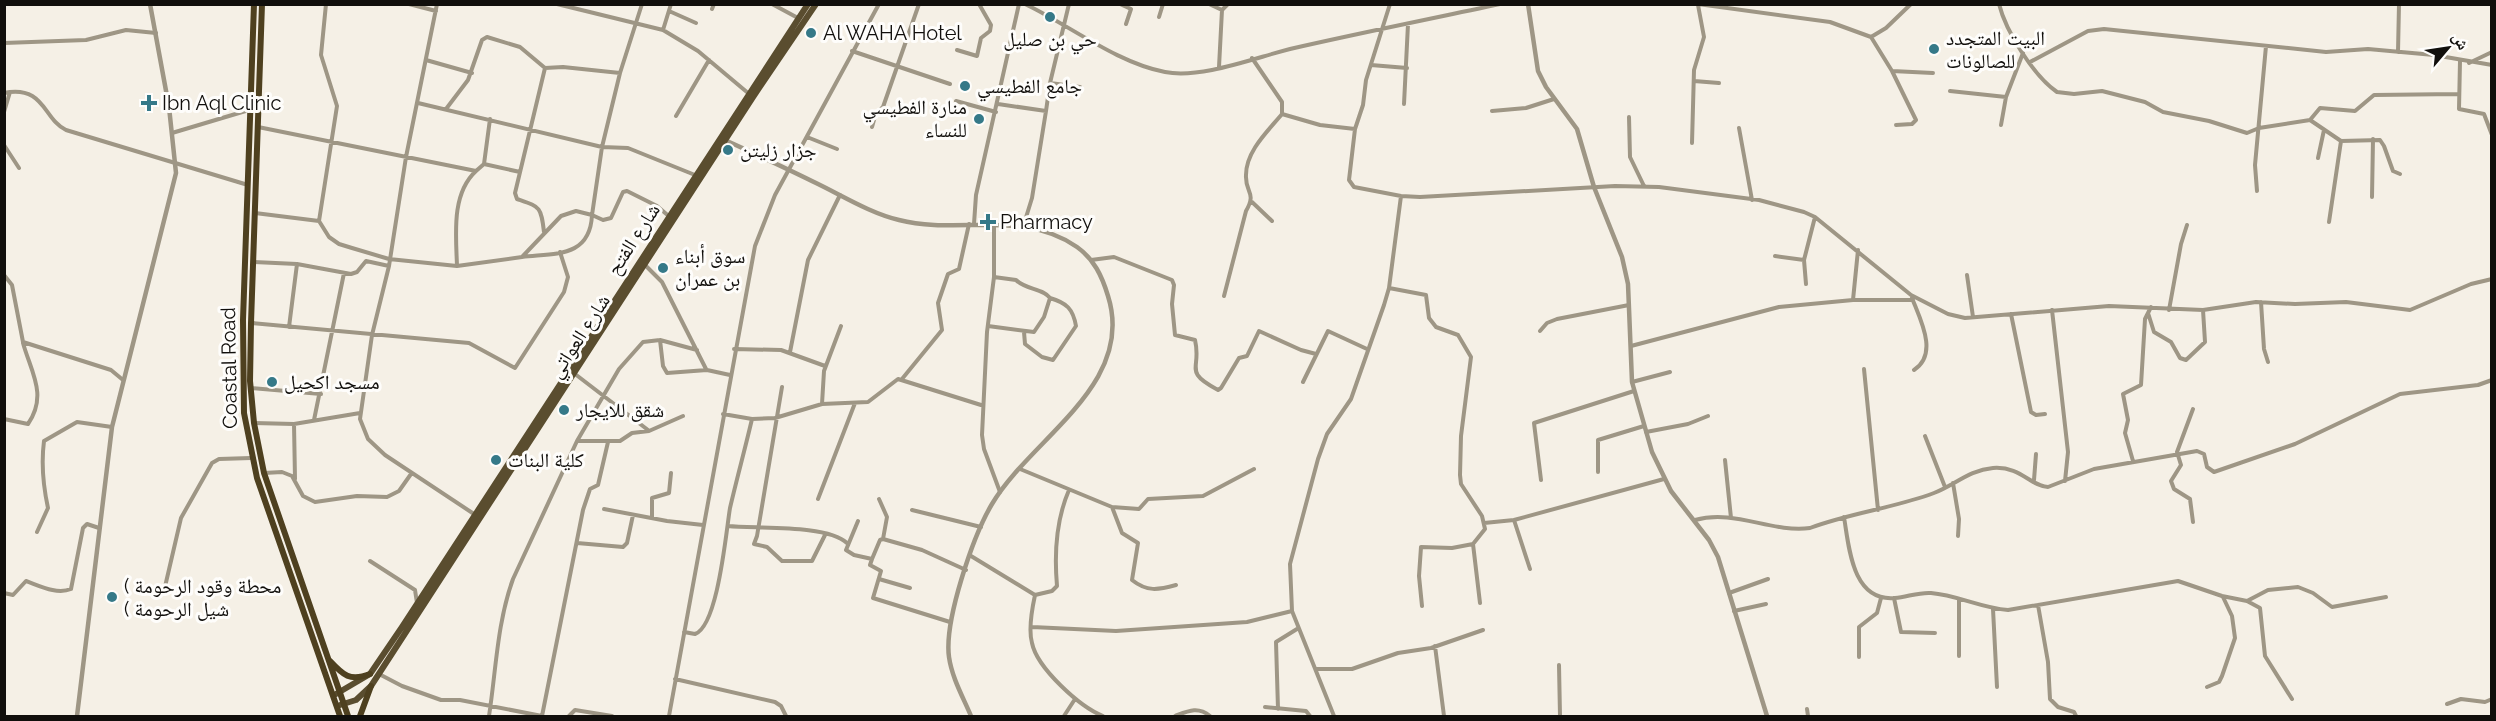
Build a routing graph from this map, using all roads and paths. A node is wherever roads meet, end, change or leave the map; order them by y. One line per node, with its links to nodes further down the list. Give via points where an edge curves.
1 (150, 4): 43 (street)
2 (254, 4): 85 (highway, Coastal Road)
3 (262, 4): 97 (highway, Coastal Road)
4 (326, 4): 110 (street, via 321,55 336,106)
5 (409, 4): 32 (street)
6 (437, 4): 32 (street)
7 (557, 4): 36 (street)
8 (642, 4): 36 (street)
9 (671, 4): 31 (street)
10 (772, 4): 35 (street)
11 (879, 4): 48 (street)
12 (919, 4): 62 (street)
13 (979, 4): 47 (street, via 991,25 990,31 981,38 977,56)
14 (1019, 4): 82 (street)
15 (1025, 4): 40 (street)
16 (1070, 4): 40 (street)
17 (1120, 4): 38 (street, via 1131,9)
18 (1163, 4): 34 (street)
19 (1209, 4): 30 (street)
20 (1228, 4): 30 (street)
21 (1390, 4): 41 (street)
22 (1500, 4): 39 (street)
23 (1528, 4): 79 (street, via 1538,71)
24 (1698, 4): 33 (street); 68 (street, via 1704,37)
25 (1911, 4): 44 (street)
26 (1999, 4): 51 (street, via 2006,28)
27 (2399, 4): 49 (street)
28 (811, 6): 35 (main road, شارع الفتح); 107 (main road, شارع العواتي)
29 (1764, 6): 33 (street)
30 (1222, 10): 60 (street)
31 (669, 11): 37 (street); 42 (street)
32 (436, 12): 53 (street)
33 (1768, 12): 44 (street, via 1830,22)
34 (1159, 16)
35 (798, 18): 76 (main road, شارع الفتح)
36 (637, 21): 42 (street); 65 (street)
37 (696, 22)
38 (1126, 24)
39 (1408, 24): 41 (street); 63 (street)
40 (1064, 25): 60 (street, via 1161,71 1182,73); 69 (street)
41 (1385, 27): 52 (street); 58 (street)
42 (663, 30): 54 (street)
43 (156, 33): 45 (street, via 126,30 86,40); 104 (street)
44 (1871, 37): 64 (street)
45 (4, 43)
46 (2266, 46): 49 (street, via 2326,52); 56 (street, via 2094,29); 100 (street)
47 (957, 50)
48 (852, 51): 62 (street); 106 (street)
49 (2398, 52): 55 (street)
50 (2492, 52): 57 (street)
51 (2023, 53): 56 (street); 78 (street)
52 (1252, 58): 60 (street); 90 (street, via 1282,102)
53 (426, 60): 67 (street); 81 (street)
54 (709, 60): 76 (street); 91 (street)
55 (2460, 61): 57 (street); 77 (street)
56 (2030, 62): 100 (street, via 2057,92 2102,91 2242,133)
57 (2469, 63): 59 (street)
58 (1371, 65): 63 (street); 102 (street)
59 (2492, 65)
60 (1219, 67)
61 (544, 68): 65 (street); 67 (street, via 520,47 487,38 482,40); 101 (street)
62 (897, 68): 71 (street); 98 (street)
63 (1407, 68): 83 (street)
64 (1892, 71): 66 (street); 95 (street, via 1916,120)
65 (620, 73): 113 (street)
66 (1933, 73)
67 (472, 74): 84 (street)
68 (1694, 81): 70 (street); 111 (street)
69 (1050, 83): 72 (street); 86 (street)
70 (1719, 83)
71 (950, 84)
72 (1080, 87)
73 (1950, 91): 78 (street)
74 (11, 92): 75 (street); 88 (street); 118 (street, via 32,96 66,130)
75 (4, 93)
76 (748, 93): 107 (main road, شارع الفتح)
77 (2458, 94): 94 (street, via 2374,95 2355,111 2320,108); 105 (street, via 2459,109 2484,114)
78 (2006, 97): 96 (street)
79 (1554, 99): 87 (street, via 1526,108); 127 (street, via 1577,129)
80 (956, 101): 89 (street)
81 (418, 103): 84 (street); 115 (street)
82 (998, 104): 86 (street); 89 (street)
83 (1404, 104)
84 (446, 109): 93 (street)
85 (249, 110): 104 (street); 125 (highway, Coastal Road)
86 (1046, 111): 144 (street, via 1032,198)
87 (1492, 111)
88 (4, 112)
89 (996, 112): 141 (street)
90 (1282, 114): 102 (street, via 1320,125); 133 (street, via 1251,155 1245,178)
91 (676, 116)
92 (1629, 117): 126 (street, via 1630,157)
93 (490, 119): 101 (street); 117 (street)
94 (2310, 120): 100 (street); 103 (street)
95 (1896, 125)
96 (2001, 125)
97 (258, 127): 110 (street); 134 (highway, Coastal Road)
98 (872, 127)
99 (1739, 128): 132 (street)
100 (2259, 128): 128 (street)
101 (529, 129): 113 (street); 122 (street)
102 (1355, 129): 130 (street, via 1351,184)
103 (2324, 130): 109 (street); 116 (street)
104 (172, 133): 118 (street)
105 (2492, 135)
106 (807, 137): 114 (street); 120 (street)
107 (723, 139): 120 (street); 124 (main road, شارع الفتح); 137 (main road, شارع العواتي)
108 (2373, 139): 109 (street); 123 (street, via 2380,140 2393,171); 131 (street)
109 (2341, 141): 140 (street)
110 (331, 142): 115 (street); 138 (street)
111 (1692, 143)
112 (4, 146): 119 (street)
113 (602, 147): 124 (street, via 628,148); 135 (street)
114 (837, 149)
115 (406, 157): 121 (street); 150 (street)
116 (2318, 158)
117 (484, 164): 121 (street); 122 (street)
118 (177, 165): 125 (street); 203 (street)
119 (19, 168)
120 (789, 170): 129 (street); 189 (street, via 755,246)
121 (476, 171): 156 (street, via 468,178 457,211)
122 (520, 172): 145 (street, via 515,196 540,209)
123 (2400, 174)
124 (695, 175): 137 (main road, شارع الفتح)
125 (248, 186): 237 (highway, Coastal Road, via 242,381)
126 (1644, 186): 127 (street); 132 (street)
127 (1594, 187): 130 (street); 170 (street, via 1622,257)
128 (2257, 191)
129 (840, 195): 141 (street, via 902,221); 192 (street, via 808,260)
130 (1401, 196): 164 (street)
131 (2372, 196)
132 (1752, 200): 136 (street)
133 (1252, 202): 139 (street); 165 (street)
134 (255, 213): 138 (street); 153 (highway, Coastal Road)
135 (592, 215): 137 (street, via 603,220 611,218 624,192 631,190); 145 (street, via 566,212); 147 (street, via 582,245)
136 (1815, 217): 146 (street); 152 (street)
137 (671, 218): 155 (main road, شارع العواتي); 229 (main road, شارع الفتح)
138 (319, 221): 150 (street, via 339,244)
139 (1272, 221)
140 (2329, 222)
141 (971, 224): 142 (street); 202 (street, via 958,270 948,274 939,297 942,330)
142 (994, 224): 144 (street); 161 (street)
143 (2187, 225): 173 (street)
144 (1023, 227): 151 (street, via 1055,234)
145 (544, 233): 149 (street)
146 (1858, 250): 166 (street); 168 (street)
147 (560, 252): 149 (street); 185 (street, via 568,277 564,292 515,368 469,343)
148 (1775, 256): 152 (street)
149 (522, 257): 156 (street)
150 (390, 259): 156 (street); 157 (street)
151 (1091, 260): 193 (street, via 1114,257 1172,280 1175,335 1195,340 1197,377 1218,390 1239,358 1247,356 1262,330); 240 (street, via 1104,279 1111,304 1113,335 1106,362 1091,389)
152 (1804, 260): 163 (street)
153 (254, 262): 154 (street); 178 (highway, Coastal Road)
154 (297, 264): 158 (street); 181 (street)
155 (645, 265): 191 (street, via 662,282); 200 (main road, شارع العواتي)
156 (457, 266)
157 (388, 267): 158 (street, via 366,261 357,272); 185 (street)
158 (344, 273): 182 (street)
159 (4, 275): 187 (street, via 12,285)
160 (1967, 275): 177 (street)
161 (994, 277): 167 (street, via 1016,280); 180 (street)
162 (2492, 279): 169 (street, via 2465,286 2410,310 2346,302)
163 (1806, 284)
164 (1389, 288): 190 (street); 270 (street, via 1426,295 1428,315 1434,325 1458,335 1469,350 1471,368 1460,475 1461,484)
165 (1224, 296)
166 (1912, 297): 168 (street); 177 (street, via 1956,317); 198 (street, via 1926,346 1924,359)
167 (1050, 298): 184 (street, via 1037,331); 184 (street, via 1064,303 1074,313 1076,326 1053,360 1025,344)
168 (1853, 300): 188 (street, via 1779,307)
169 (2261, 302): 174 (street); 194 (street)
170 (1629, 305): 183 (street, via 1557,319); 188 (street)
171 (2151, 308): 172 (street); 173 (street); 175 (street)
172 (2052, 310): 176 (street); 250 (street, via 2068,452)
173 (2169, 310): 174 (street)
174 (2203, 310): 175 (street, via 2205,342 2186,360 2180,358 2171,342 2154,332)
175 (2148, 313): 239 (street, via 2141,384 2123,394 2128,420 2125,433)
176 (2011, 314): 177 (street); 218 (street, via 2031,412)
177 (1973, 317)
178 (251, 323): 181 (street); 208 (highway, Coastal Road)
179 (841, 326): 195 (street)
180 (988, 326): 184 (street); 214 (street)
181 (289, 327): 182 (street)
182 (333, 329): 185 (street); 210 (street)
183 (1540, 331)
184 (1024, 332)
185 (372, 335): 216 (street)
186 (660, 340): 191 (street); 197 (street, via 663,366 668,373); 211 (street, via 643,342 634,350)
187 (23, 342): 203 (street, via 111,370); 222 (street, via 35,372 39,399 28,424)
188 (1631, 346): 206 (street)
189 (734, 349): 192 (street); 201 (street)
190 (1367, 349): 193 (street, via 1330,330); 309 (street, via 1351,399 1327,434 1292,548)
191 (696, 350): 197 (street)
192 (790, 352): 195 (street)
193 (1316, 354): 205 (street)
194 (2268, 362)
195 (825, 366): 213 (street)
196 (1864, 369): 260 (street)
197 (706, 370): 201 (street)
198 (1914, 370)
199 (1670, 372): 206 (street)
200 (574, 374): 211 (street); 231 (main road, شارع العواتي)
201 (730, 375): 217 (street)
202 (902, 379): 212 (street, via 892,381 872,400); 214 (street)
203 (123, 380): 227 (street)
204 (2492, 380): 235 (street, via 2400,394 2295,444 2214,472 2207,467 2202,451)
205 (1303, 382)
206 (1632, 382): 209 (street)
207 (782, 387): 221 (street)
208 (250, 388): 210 (street); 225 (highway, Coastal Road)
209 (1634, 391): 228 (street); 248 (street, via 1534,423)
210 (321, 394): 224 (street)
211 (603, 398): 230 (street); 233 (street)
212 (855, 403): 213 (street); 255 (street)
213 (822, 404): 221 (street)
214 (981, 405): 254 (street, via 984,449)
215 (2193, 409): 235 (street)
216 (360, 413): 224 (street); 245 (street, via 368,439)
217 (723, 414): 223 (street); 271 (street)
218 (2045, 414)
219 (683, 416): 230 (street)
220 (1708, 416): 228 (street, via 1688,424)
221 (776, 418): 223 (street); 275 (street)
222 (4, 419)
223 (752, 419): 272 (street)
224 (314, 420): 226 (street)
225 (254, 423): 226 (street); 243 (highway, Coastal Road)
226 (294, 424): 246 (street)
227 (112, 427): 274 (street); 276 (street, via 77,422 44,441 42,460 48,508)
228 (1645, 429): 242 (street, via 1598,440); 247 (street)
229 (528, 430): 231 (main road); 261 (main road, شارع الفتح)
230 (649, 431): 234 (street)
231 (535, 435): 285 (main road, شارع العواتي)
232 (1925, 435): 252 (street)
233 (577, 441): 234 (street); 336 (street, via 507,594)
234 (608, 442): 280 (street, via 600,478 597,486 590,489 583,510)
235 (2178, 453): 239 (street); 269 (street, via 2181,465 2171,486 2190,499)
236 (2036, 454): 249 (street)
237 (251, 458): 293 (street, via 219,459 212,463 181,518); 329 (highway, Coastal Road)
238 (1725, 460): 264 (street)
239 (2133, 461): 250 (street, via 2094,469)
240 (1020, 469): 253 (street); 254 (street)
241 (1254, 469): 257 (street, via 1203,496 1148,500 1139,509)
242 (1598, 472)
243 (264, 473): 246 (street, via 287,473); 319 (highway, Coastal Road)
244 (671, 473): 265 (street, via 669,493 652,498)
245 (411, 474): 246 (street, via 399,491 387,497 357,496 321,502 303,496); 261 (street)
246 (295, 479)
247 (1664, 479): 267 (street); 268 (street)
248 (1540, 480)
249 (2034, 480): 250 (street, via 2042,487); 251 (street, via 2017,470 1993,468 1975,471)
250 (2065, 481)
251 (1953, 483): 252 (street); 278 (street)
252 (1945, 487): 260 (street)
253 (1069, 489): 257 (street); 296 (street, via 1060,511 1054,565 1057,585 1052,591)
254 (1000, 492): 273 (street)
255 (818, 499)
256 (879, 499): 279 (street, via 887,517)
257 (1112, 507): 291 (street, via 1122,533 1138,543 1132,580 1156,591)
258 (604, 509): 262 (street)
259 (912, 510): 273 (street)
260 (1878, 510): 263 (street)
261 (474, 513): 285 (main road, شارع الفتح)
262 (633, 515): 265 (street); 280 (street, via 623,547)
263 (1844, 517): 264 (street, via 1803,529); 299 (street, via 1856,573)
264 (1731, 518): 268 (street)
265 (652, 519): 271 (street)
266 (858, 520): 281 (street)
267 (1514, 520): 270 (street); 287 (street)
268 (1695, 520): 295 (street, via 1718,557)
269 (2193, 522)
270 (1484, 523): 282 (street, via 1483,534)
271 (703, 525): 315 (street)
272 (728, 526): 275 (street); 315 (street, via 718,587 707,619 698,634)
273 (981, 527): 283 (street)
274 (99, 528): 294 (street, via 87,524 83,528 71,589 43,588 26,581 15,594); 341 (street)
275 (758, 528): 277 (street, via 789,527); 277 (street, via 754,544 767,547 782,561 797,563 812,561)
276 (37, 532)
277 (825, 535): 281 (street)
278 (1958, 536)
279 (883, 539): 284 (street); 288 (street, via 922,550)
280 (577, 543): 340 (street)
281 (847, 543): 284 (street, via 848,552)
282 (1473, 544): 303 (street); 307 (street, via 1421,547)
283 (971, 556): 288 (street); 296 (street)
284 (872, 559): 289 (street, via 870,565 881,570)
285 (449, 560): 304 (main road, شارع الفتح); 324 (main road, شارع العواتي)
286 (370, 561): 304 (street, via 415,590)
287 (1530, 569)
288 (966, 571): 311 (street)
289 (879, 579): 292 (street); 311 (street, via 873,598)
290 (1768, 579): 295 (street)
291 (1176, 585)
292 (910, 588)
293 (164, 591)
294 (4, 593)
295 (1729, 593): 310 (street)
296 (1035, 595): 312 (street)
297 (2222, 596): 302 (street); 306 (street, via 2178,580); 328 (street, via 2232,616 2235,638 2223,676)
298 (2386, 597): 302 (street, via 2332,607 2298,587 2268,590)
299 (1881, 598): 300 (street); 320 (street, via 1877,614 1859,627)
300 (1894, 598): 301 (street, via 1930,592); 316 (street, via 1901,632)
301 (1959, 599): 308 (street); 318 (street)
302 (2247, 601): 331 (street, via 2260,608 2265,656)
303 (1480, 603)
304 (417, 604): 323 (main road, شارع الفتح)
305 (1766, 604): 310 (street)
306 (2038, 605): 308 (street); 361 (street, via 2050,699)
307 (1422, 606)
308 (1994, 609): 327 (street)
309 (1292, 611): 312 (street, via 1246,622 1116,631); 313 (street)
310 (1734, 611): 359 (street)
311 (950, 622): 350 (street, via 949,658)
312 (1032, 627): 330 (street, via 1035,652)
313 (1297, 629): 322 (street); 338 (street, via 1276,642)
314 (1483, 630): 317 (street)
315 (684, 632): 325 (street)
316 (1935, 633)
317 (1436, 646): 322 (street, via 1398,653 1352,669); 357 (street)
318 (1959, 656)
319 (327, 657): 323 (highway, via 346,677); 329 (highway, Coastal Road)
320 (1859, 657)
321 (1559, 665): 358 (street)
322 (1316, 669): 356 (street)
323 (370, 674): 329 (main road)
324 (379, 674): 326 (main road, شارع العواتي); 336 (street, via 429,696)
325 (675, 679): 348 (street); 349 (street, via 775,702)
326 (371, 686): 333 (main road, via 356,700); 344 (highway)
327 (1997, 687)
328 (2207, 687)
329 (336, 694): 333 (highway, Coastal Road); 335 (highway, Coastal Road)
330 (1075, 699): 351 (street); 352 (street)
331 (2292, 699)
332 (2492, 699): 334 (street, via 2461,699)
333 (343, 704): 335 (main road); 343 (highway, Coastal Road)
334 (2447, 704)
335 (336, 706): 342 (highway, Coastal Road)
336 (490, 707): 340 (street); 345 (street)
337 (1265, 707): 338 (street)
338 (1278, 709): 355 (street, via 1306,711)
339 (1808, 709): 360 (street)
340 (543, 716)
341 (77, 717)
342 (340, 717)
343 (348, 717)
344 (360, 717)
345 (489, 717)
346 (569, 717): 347 (street, via 574,710)
347 (612, 717)
348 (669, 717)
349 (786, 717)
350 (971, 717)
351 (1064, 717)
352 (1103, 717)
353 (1175, 717): 354 (street, via 1195,710)
354 (1210, 717)
355 (1310, 717)
356 (1334, 717)
357 (1444, 717)
358 (1560, 717)
359 (1767, 717)
360 (1808, 717)
361 (2076, 717)

